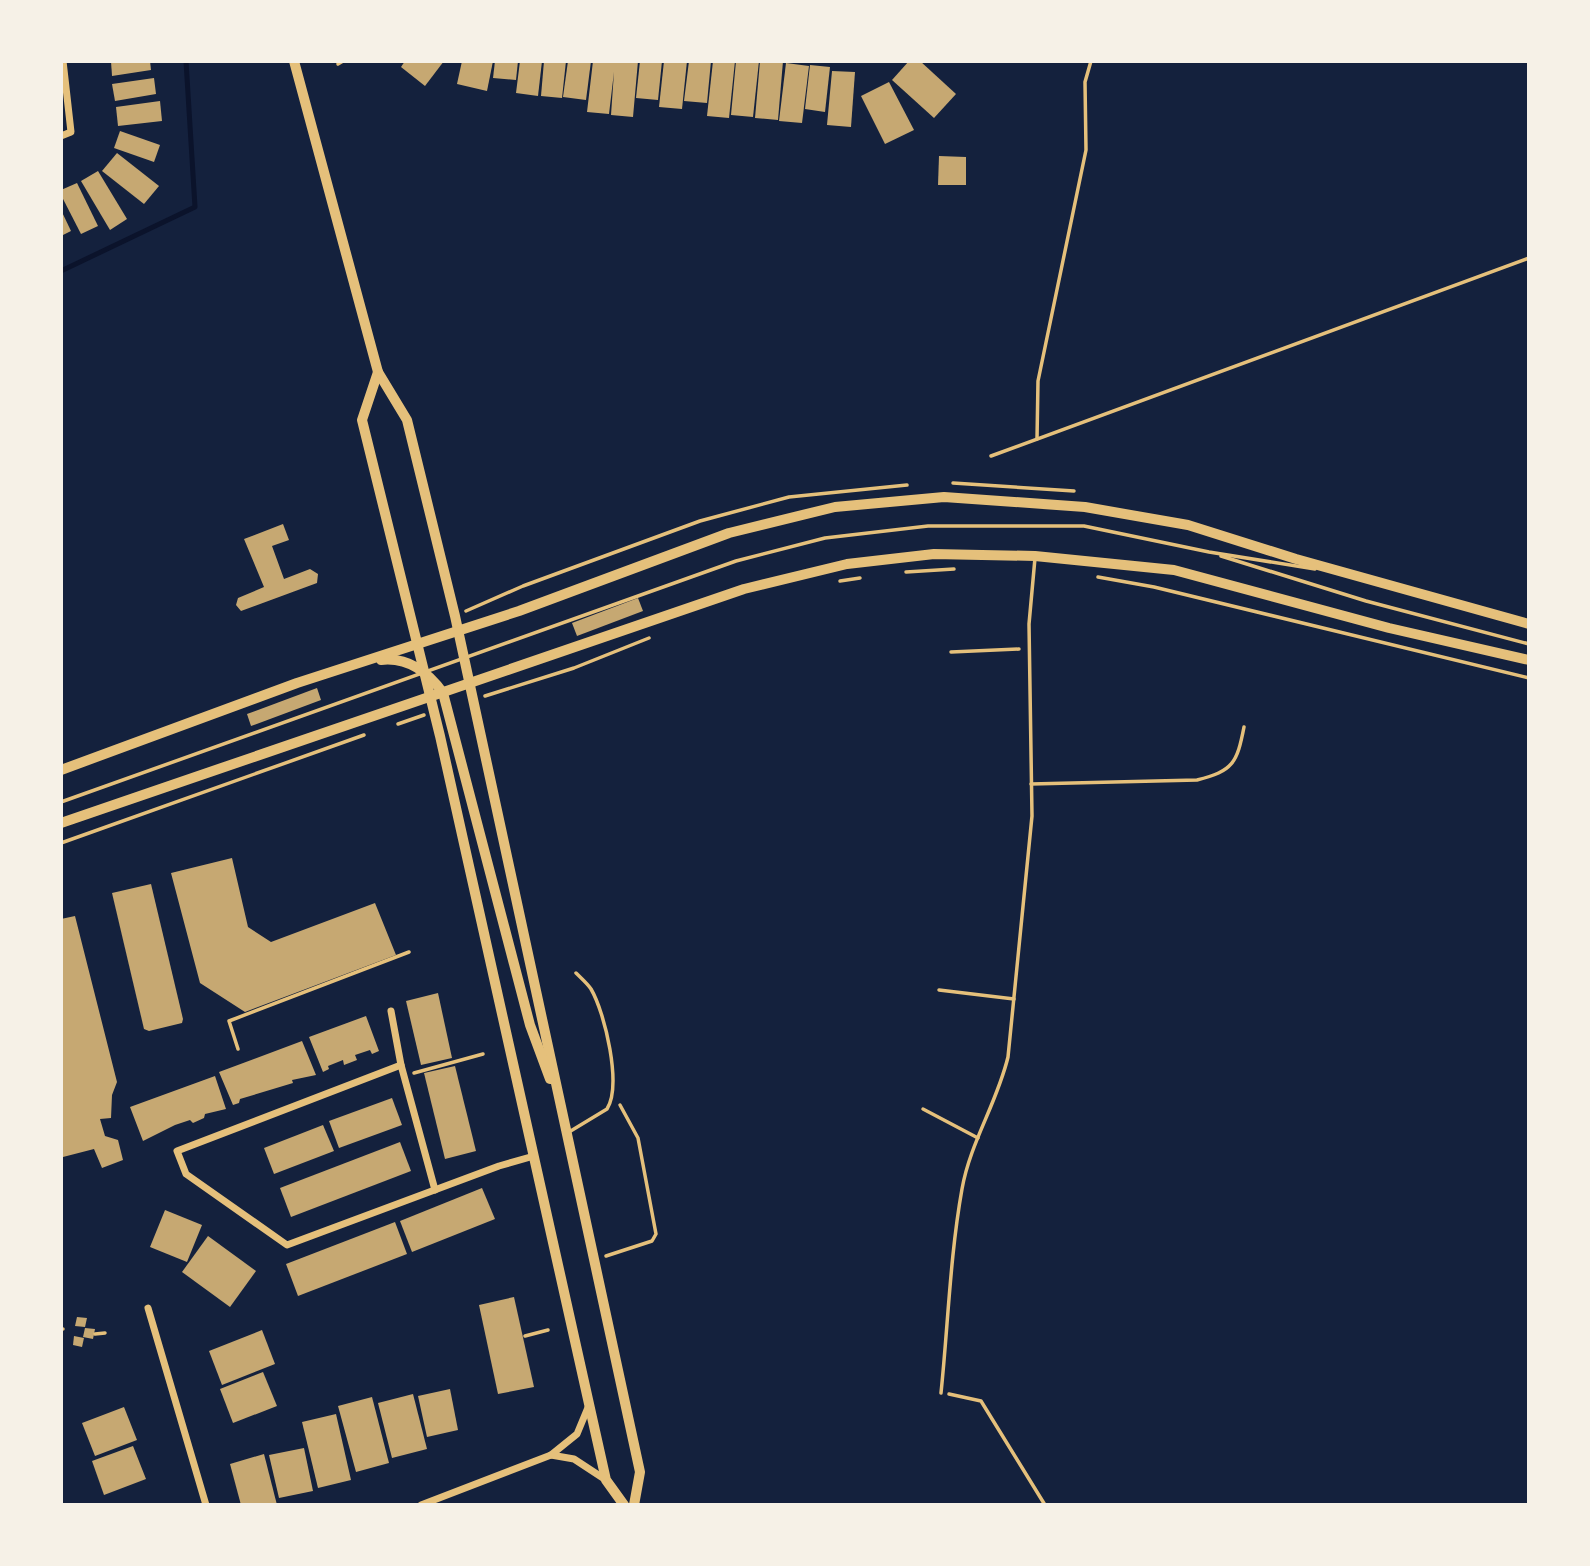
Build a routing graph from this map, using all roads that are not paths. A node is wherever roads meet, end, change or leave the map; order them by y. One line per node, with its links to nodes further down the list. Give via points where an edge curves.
1 (63, 61): 3 (street, via 71,132)
2 (295, 61): 4 (main road)
3 (61, 136)
4 (378, 372): 9 (main road, via 407,420); 11 (main road, via 362,420)
5 (1209, 552): 7 (lane); 10 (lane, via 1366,601); 12 (lane, via 1084,526 928,526 825,538 736,561)
6 (1035, 556): 13 (main road, via 1174,570); 16 (main road, via 934,554 846,564 744,589); 21 (lane)
7 (1350, 575): 8 (main road); 9 (main road, via 1188,525 1085,506 944,497 835,507 729,533)
8 (1529, 624)
9 (458, 632): 11 (main road); 12 (main road)
10 (1529, 644)
11 (418, 645): 14 (main road); 15 (main road)
12 (464, 658): 15 (lane); 16 (main road)
13 (1529, 660)
14 (363, 662): 15 (main road, via 388,659); 20 (main road)
15 (425, 672): 17 (main road); 18 (main road); 22 (lane)
16 (470, 684): 17 (main road); 32 (main road)
17 (443, 693): 18 (main road); 32 (main road, via 530,1025)
18 (430, 697): 23 (main road); 35 (main road)
19 (1244, 727): 21 (lane, via 1239,751 1222,774 1197,780)
20 (61, 770)
21 (1031, 784): 27 (lane, via 1032,817)
22 (61, 802)
23 (61, 823)
24 (409, 952): 29 (lane, via 229,1021)
25 (576, 973): 33 (lane, via 591,989 604,1027 612,1096 607,1109)
26 (939, 990): 27 (lane)
27 (1014, 999): 34 (lane, via 1000,1091)
28 (391, 1011): 30 (street)
29 (238, 1049)
30 (401, 1065): 36 (street); 36 (street, via 177,1152 186,1174 287,1245)
31 (923, 1109): 34 (lane)
32 (564, 1118): 33 (main road)
33 (567, 1133): 45 (main road, via 640,1472)
34 (978, 1138): 38 (lane, via 962,1189)
35 (534, 1156): 36 (street); 39 (main road)
36 (435, 1191)
37 (148, 1308): 42 (street)
38 (941, 1393)
39 (590, 1404): 40 (street, via 576,1434); 41 (main road)
40 (551, 1455): 41 (street, via 574,1459); 43 (street)
41 (606, 1480): 44 (main road)
42 (206, 1505)
43 (421, 1505)
44 (624, 1505)
45 (634, 1505)

